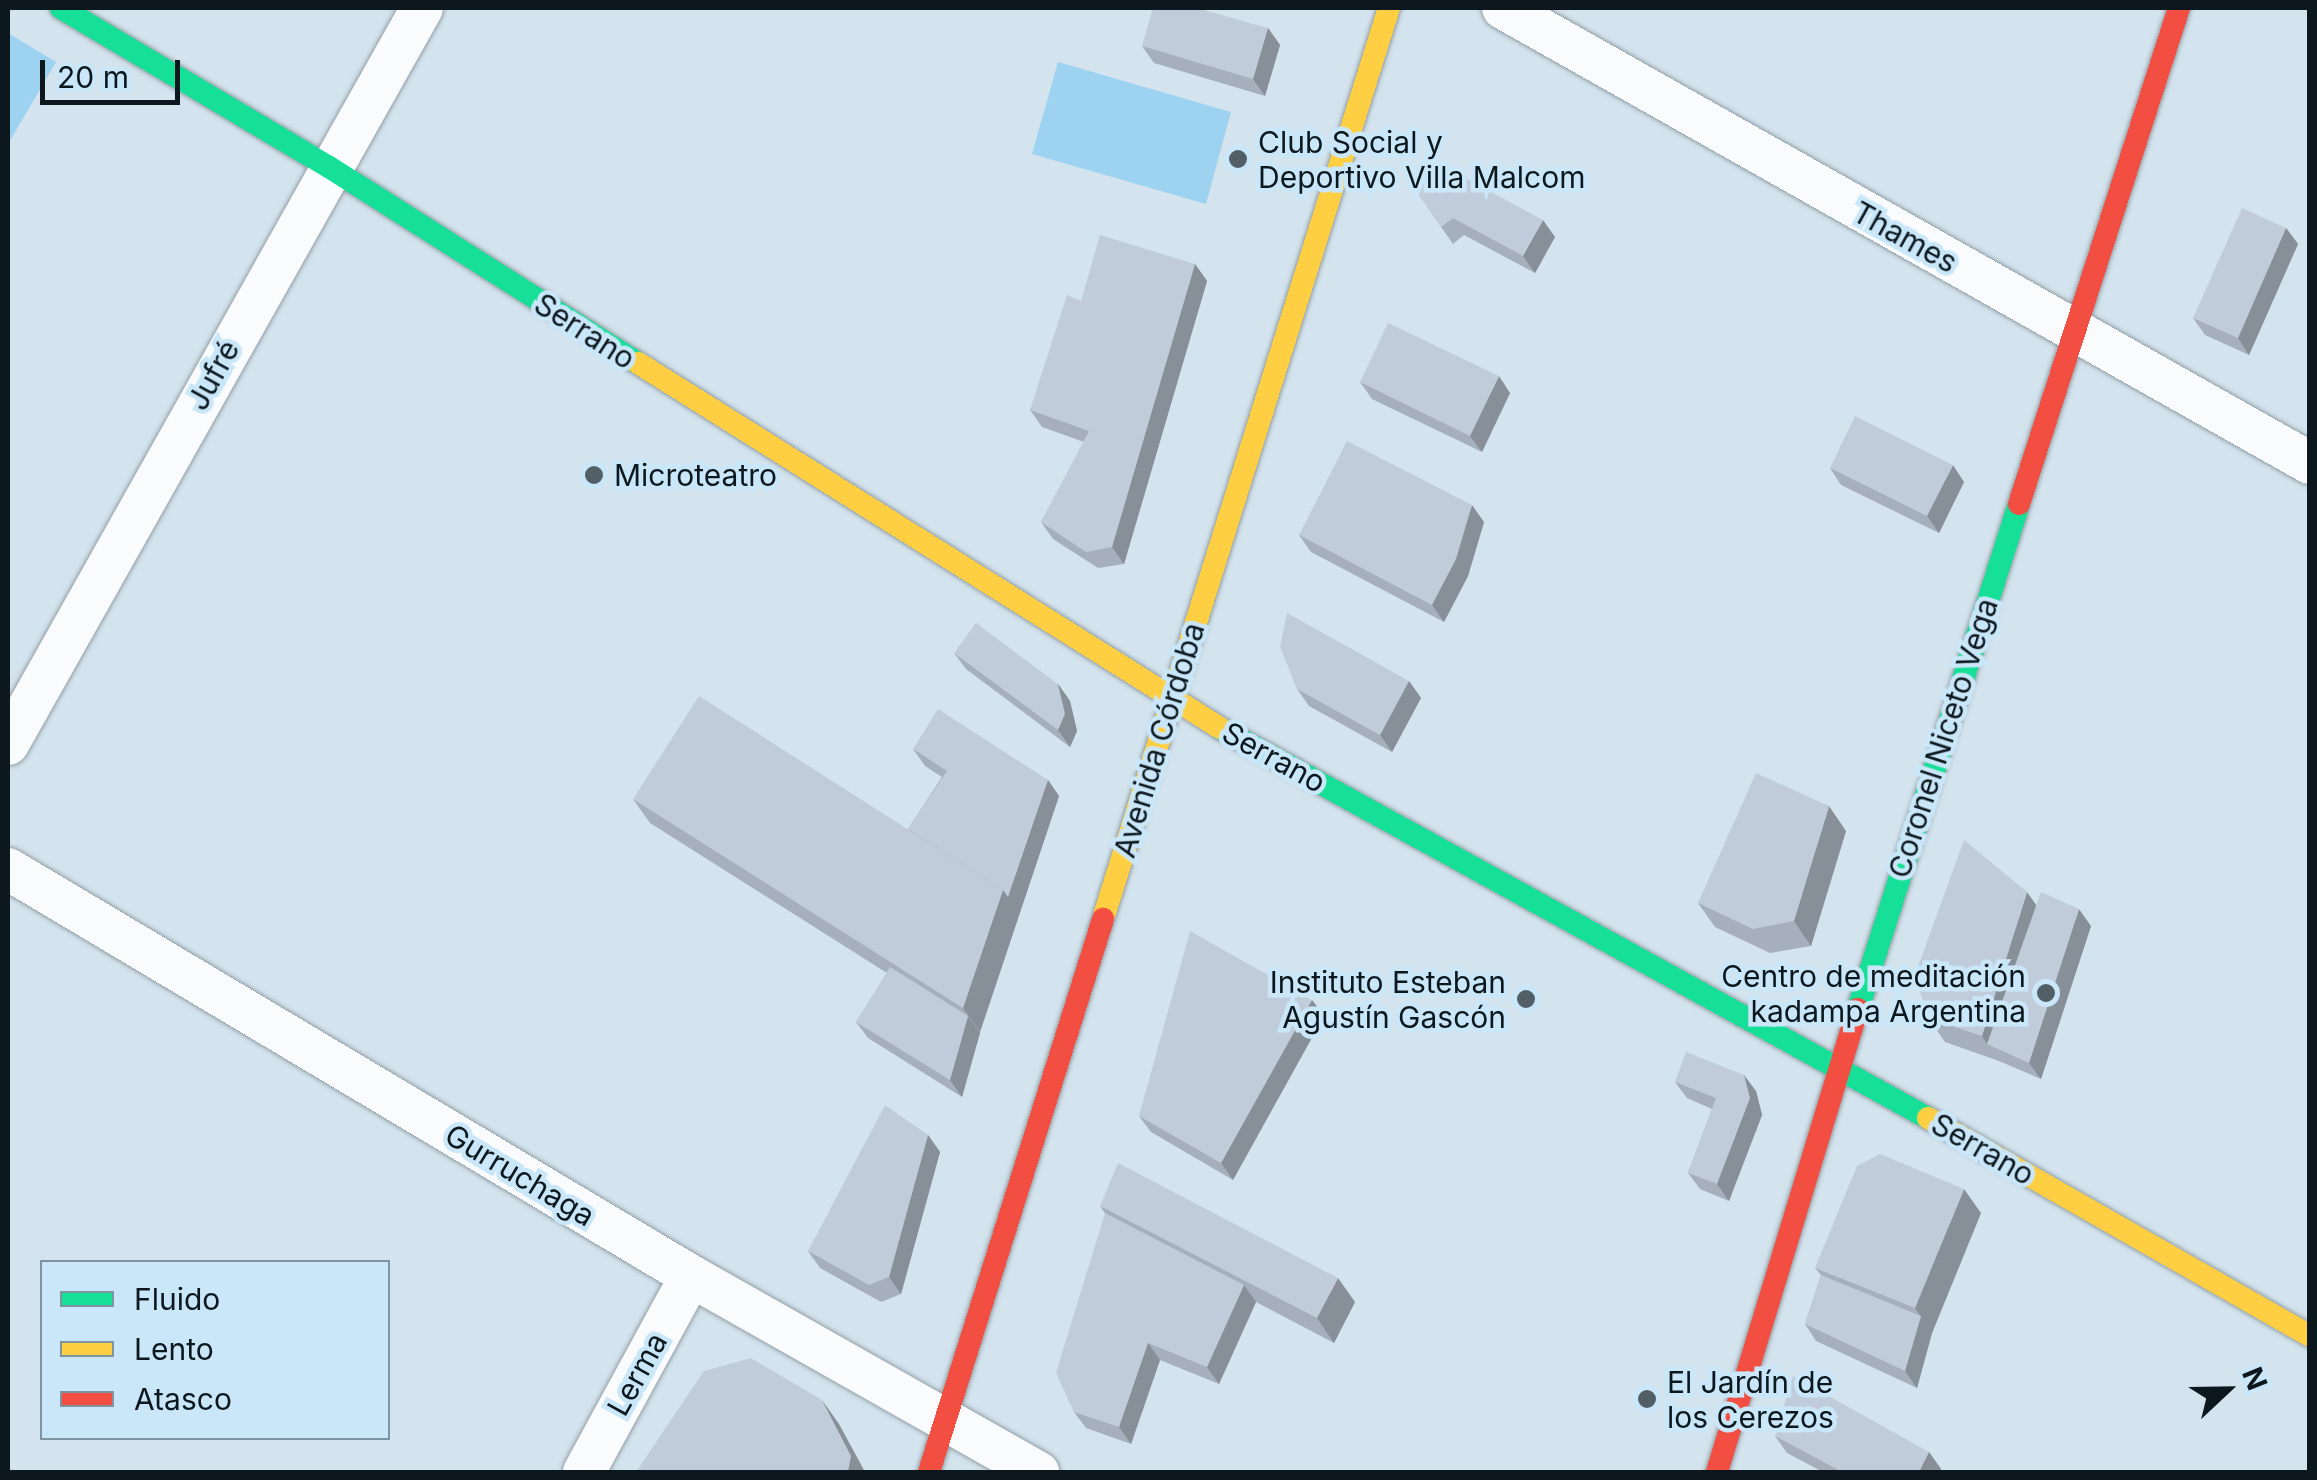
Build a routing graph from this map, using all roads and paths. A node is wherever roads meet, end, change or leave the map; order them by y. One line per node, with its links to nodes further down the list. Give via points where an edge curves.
1 (61, 8): 6 (street, Serrano)
2 (422, 8): 6 (street, Jufré)
3 (1389, 8): 9 (street, Avenida Córdoba)
4 (1503, 8): 7 (street, Thames)
5 (2180, 8): 7 (street, Coronel Niceto Vega)
6 (329, 168): 9 (street, Serrano); 10 (street, Jufré)
7 (2074, 332): 8 (street, Thames); 12 (street, Coronel Niceto Vega)
8 (2310, 463)
9 (1171, 701): 12 (street, Serrano); 15 (street, Avenida Córdoba)
10 (8, 744)
11 (8, 869): 13 (street, Gurruchaga)
12 (1840, 1068): 14 (street, Serrano); 19 (street, Coronel Niceto Vega)
13 (691, 1276): 15 (street, Gurruchaga); 16 (street, Lerma)
14 (2310, 1336)
15 (946, 1418): 17 (street, Avenida Córdoba); 18 (street, Gurruchaga)
16 (584, 1472)
17 (929, 1472)
18 (1038, 1472)
19 (1717, 1472)

